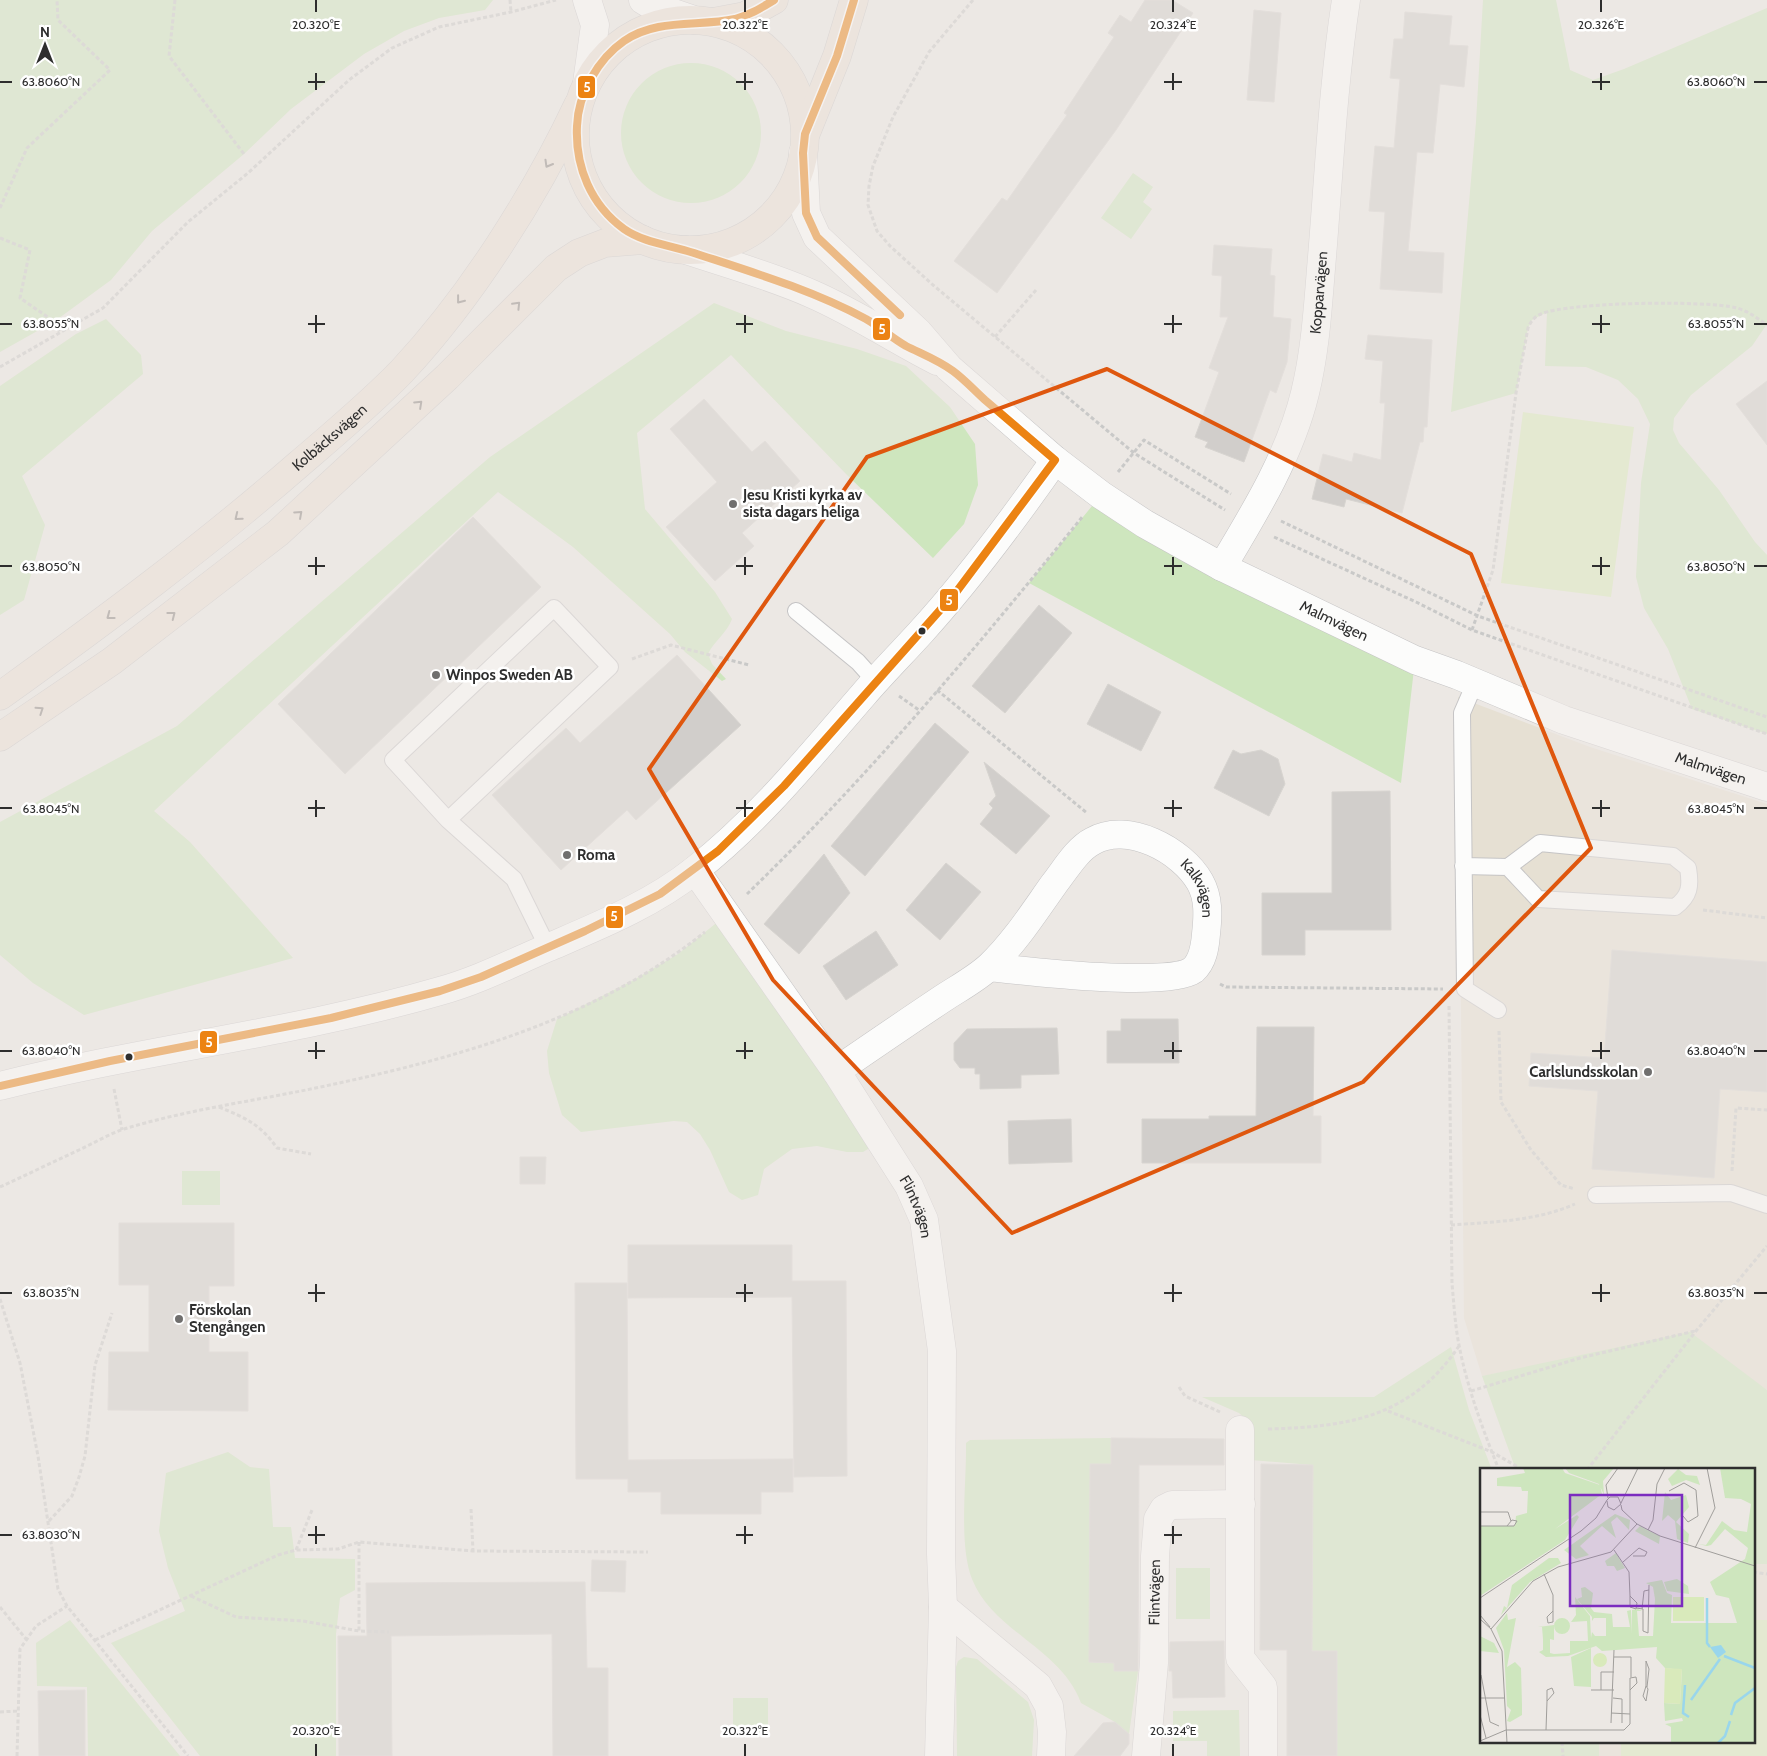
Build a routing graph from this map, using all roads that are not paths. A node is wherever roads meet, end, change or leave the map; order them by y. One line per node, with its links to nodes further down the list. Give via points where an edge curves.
1 (587, 0): 7 (street, via 595,26)
2 (643, 0): 6 (street)
3 (774, 0): 6 (highway, via 745,16)
4 (854, 0): 8 (highway)
5 (1346, 0): 13 (street, Kopparvägen, via 1315,345 1305,394 1293,430 1252,518)
6 (703, 21): 7 (highway, Kolbäcksvägen, via 661,24 631,36 606,56); 8 (highway, via 737,30 760,43 778,62 793,84 802,108)
7 (583, 94): 9 (highway, via 575,128 581,174 605,214); 17 (highway, Kolbäcksvägen, one-way to 17, via 530,196 463,297 402,370 246,511 164,576)
8 (804, 144): 10 (highway, via 797,176 772,216 732,242); 11 (street, Malmvägen, via 806,213 816,237 918,332)
9 (643, 240): 10 (highway); 18 (highway, one-way to 9, via 112,661 278,533 447,377 556,268 604,242)
10 (686, 250): 11 (street, Malmvägen, via 811,293 864,318 902,344)
11 (949, 368): 12 (street, Malmvägen)
12 (1055, 460): 13 (street, Malmvägen, via 1145,524); 15 (street, via 1003,533 922,631)
13 (1222, 567): 16 (street, Malmvägen, via 1415,660)
14 (796, 611): 15 (lane)
15 (875, 680): 23 (street, via 794,774)
16 (1475, 683): 19 (street, Malmvägen, via 1564,720); 21 (lane, via 1462,713)
17 (0, 696)
18 (0, 737)
19 (1767, 787)
20 (448, 820): 20 (lane, via 610,667 554,608 393,760); 24 (lane, via 514,879)
21 (1463, 866): 22 (lane); 26 (lane, via 1465,989)
22 (1508, 866): 22 (lane, via 1540,843 1673,856 1688,868 1691,884 1686,898 1675,907 1538,899)
23 (695, 870): 24 (street, via 650,900); 27 (street, Flintvägen)
24 (548, 948): 28 (street, via 493,973 441,991)
25 (989, 967): 25 (street, Kalkvägen, via 1150,979 1178,976 1193,970 1202,959 1208,921 1207,901 1189,866 1152,843 1127,835 1110,835 1092,841 1078,854 1022,930); 27 (street, Kalkvägen)
26 (1498, 1010)
27 (836, 1071): 33 (street, Flintvägen, via 910,1186 924,1220 942,1352 940,1554)
28 (0, 1086)
29 (1596, 1194): 30 (lane, via 1731,1193)
30 (1767, 1205)
31 (1240, 1430): 32 (street)
32 (1241, 1504): 36 (street, Flintvägen, via 1172,1505 1164,1509 1158,1519 1154,1663); 37 (street, via 1240,1658 1264,1687)
33 (943, 1607): 34 (street, Flintvägen); 35 (street, via 1038,1686 1049,1706)
34 (939, 1756)
35 (1051, 1756)
36 (1146, 1756)
37 (1263, 1756)

